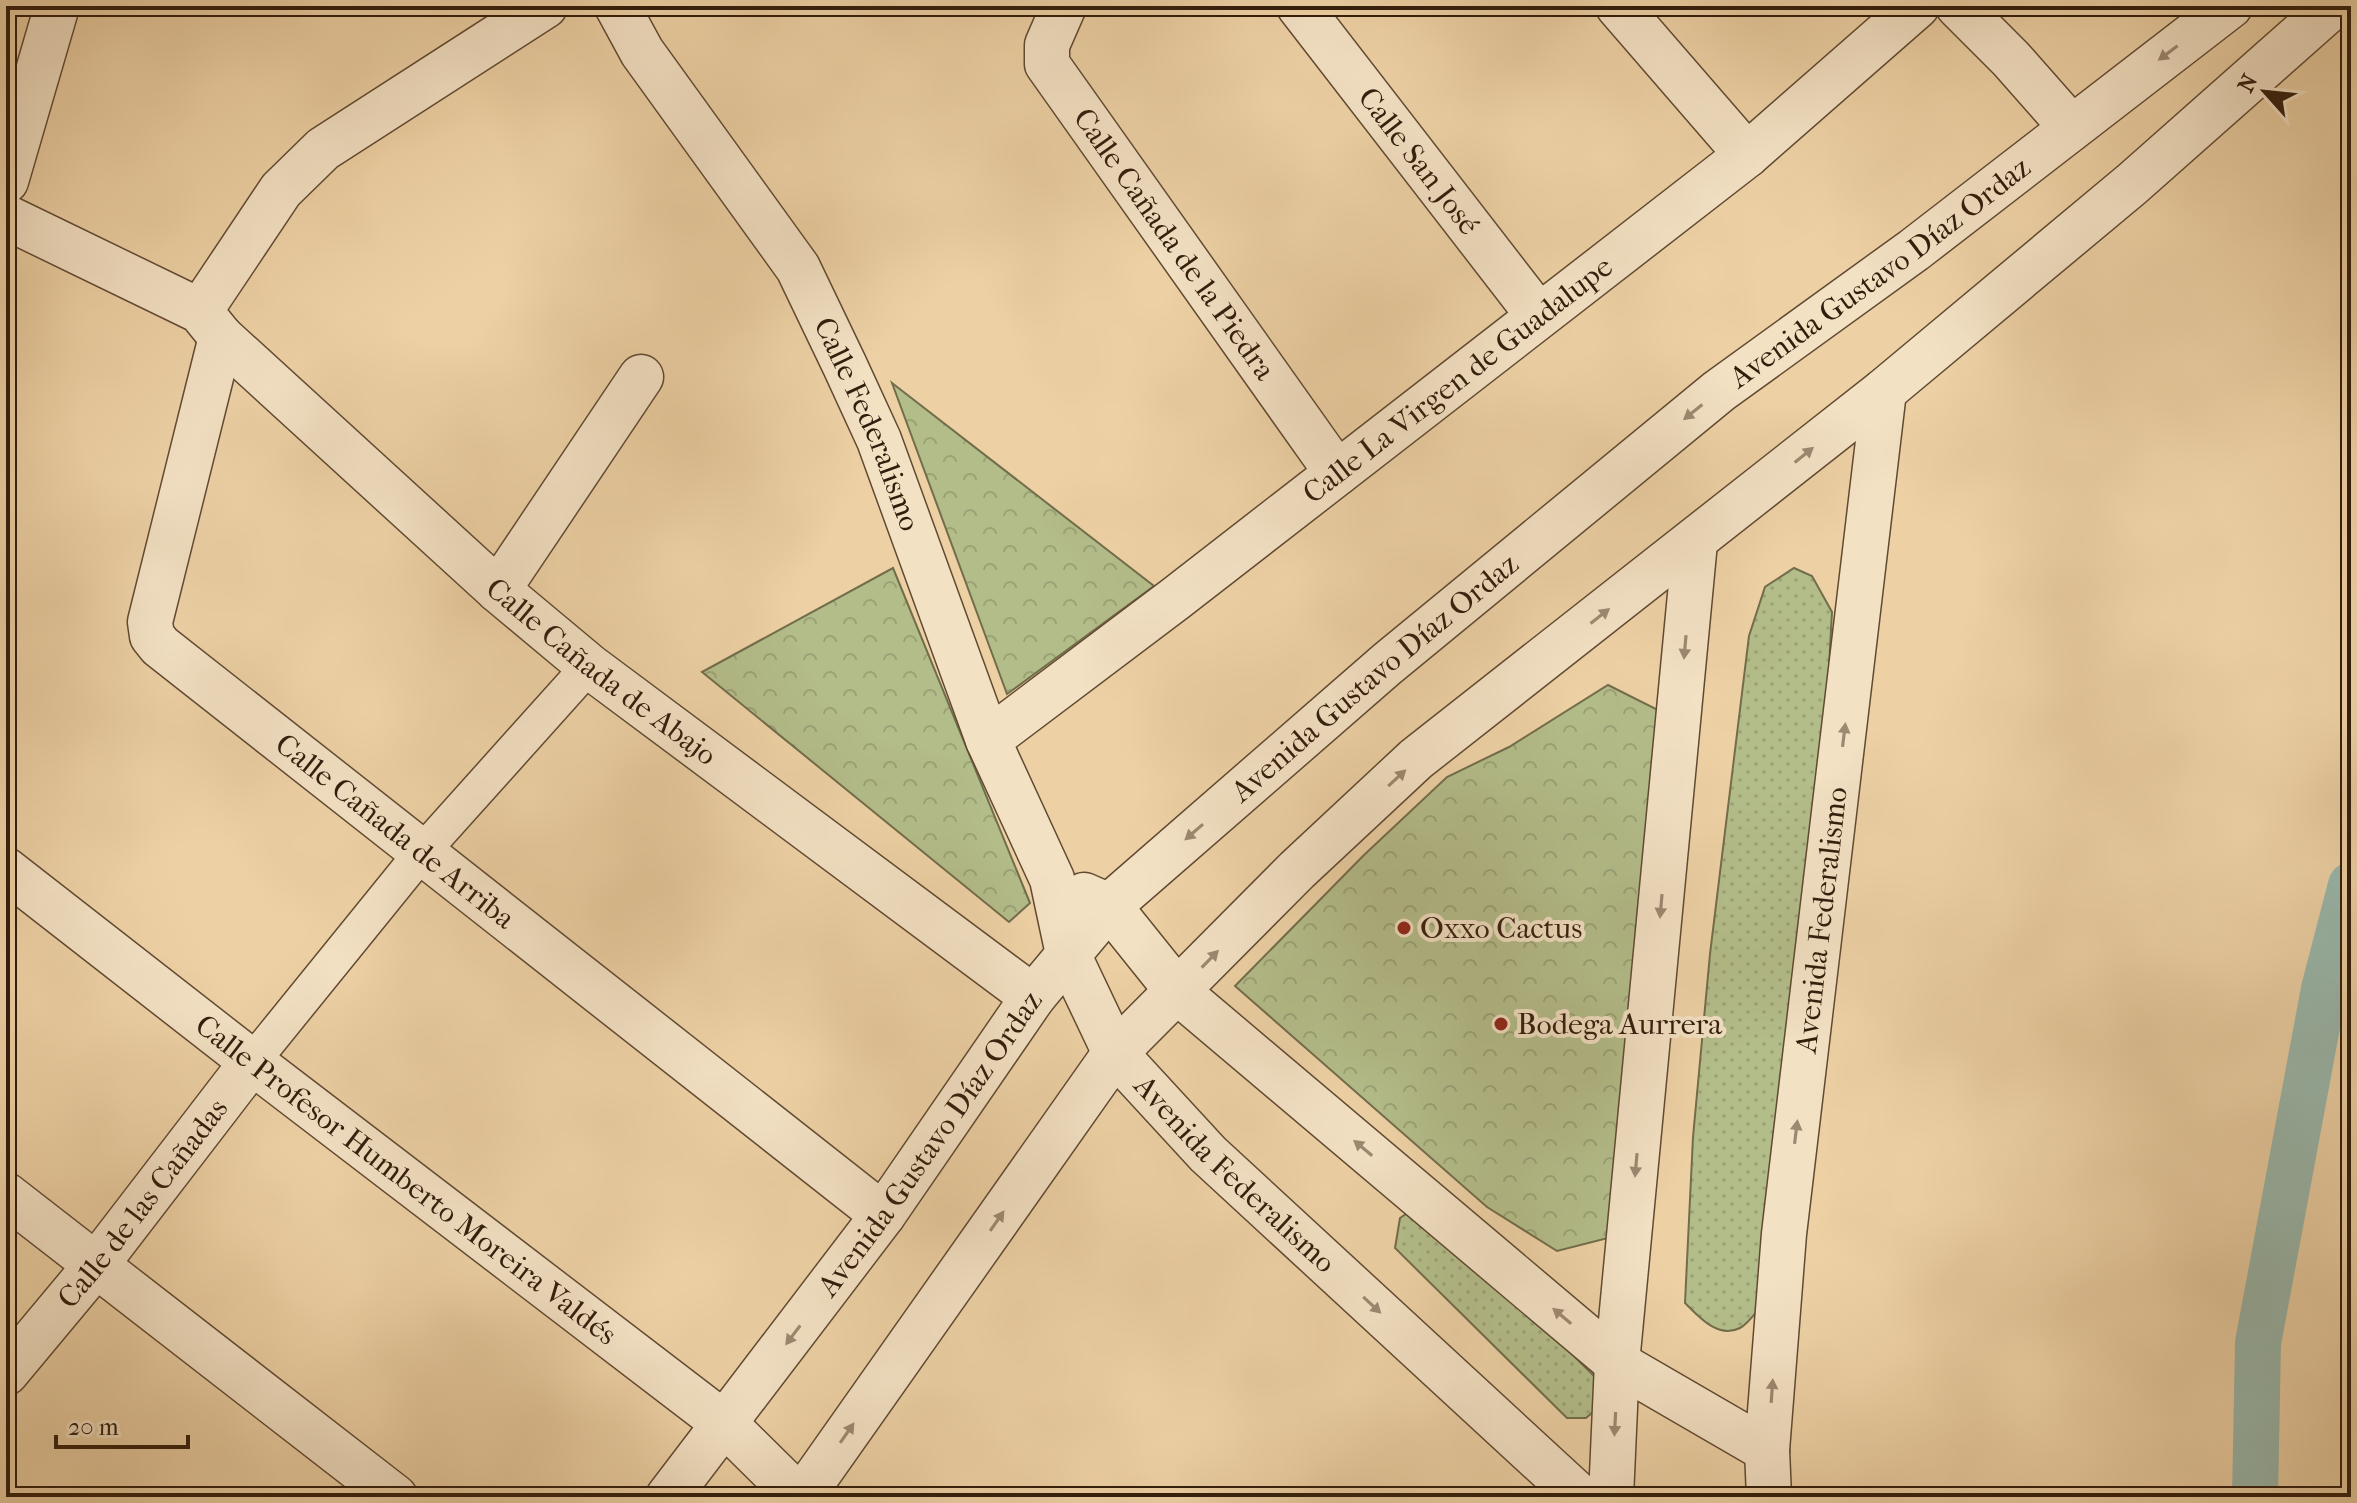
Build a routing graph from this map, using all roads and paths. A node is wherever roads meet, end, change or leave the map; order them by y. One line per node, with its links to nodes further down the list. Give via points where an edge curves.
1 (57, 6): 13 (street)
2 (545, 6): 16 (street, via 323,149 281,190)
3 (617, 6): 23 (street, Calle Federalismo, via 642,52 798,268 879,440)
4 (1064, 6): 19 (street, Calle Cañada de la Piedra, via 1047,45 1047,64)
5 (1299, 6): 15 (street, Calle San José)
6 (1618, 6): 12 (street)
7 (1917, 6): 12 (street, Calle La Virgen de Guadalupe)
8 (1958, 6): 11 (street)
9 (2230, 6): 11 (street, Avenida Gustavo Díaz Ordaz, one-way to 11)
10 (2333, 6): 18 (street, via 2132,184)
11 (2071, 127): 27 (street, Avenida Gustavo Díaz Ordaz, one-way to 27, via 1914,250 1719,391 1387,664)
12 (1747, 155): 15 (street, Calle La Virgen de Guadalupe)
13 (6, 181)
14 (6, 217): 16 (street, Calle Cañada de Abajo)
15 (1538, 315): 19 (street, Calle La Virgen de Guadalupe)
16 (210, 324): 21 (street, Calle Cañada de Abajo); 24 (street, Calle Cañada de Arriba, via 150,622 152,636)
17 (641, 377): 21 (street)
18 (1884, 391): 20 (street, one-way to 18); 39 (street, Avenida Federalismo, one-way to 18, via 1784,1234)
19 (1337, 473): 23 (street, Calle La Virgen de Guadalupe)
20 (1695, 542): 29 (street, one-way to 20, via 1416,759); 36 (street, one-way to 36)
21 (498, 590): 22 (street, Calle Cañada de Abajo)
22 (589, 666): 24 (street, Calle de las Cañadas); 30 (street, Calle Cañada de Abajo)
23 (988, 740): 26 (street, Calle Federalismo)
24 (423, 851): 32 (street, Calle de las Cañadas); 34 (street, Calle Cañada de Arriba)
25 (6, 870): 32 (street, Calle Profesor Humberto Moreira Valdés)
26 (1052, 879): 27 (street); 28 (street, Calle Federalismo)
27 (1109, 906): 28 (street, Avenida Gustavo Díaz Ordaz); 29 (street)
28 (1068, 954): 30 (street, Avenida Gustavo Díaz Ordaz); 31 (street, Avenida Federalismo)
29 (1178, 992): 31 (street); 36 (street, one-way to 29)
30 (1033, 997): 34 (street, Avenida Gustavo Díaz Ordaz)
31 (1115, 1053): 42 (street, one-way to 31); 43 (street, Avenida Federalismo, one-way to 43, via 1208,1154)
32 (252, 1062): 35 (street, Calle de las Cañadas); 38 (street, Calle Profesor Humberto Moreira Valdés)
33 (6, 1195): 35 (street)
34 (883, 1215): 38 (street, Avenida Gustavo Díaz Ordaz, one-way to 38)
35 (96, 1265): 37 (street, Calle de las Cañadas); 40 (street)
36 (1617, 1363): 39 (street); 44 (street, one-way to 44)
37 (6, 1373)
38 (725, 1424): 41 (street, Avenida Gustavo Díaz Ordaz); 42 (street, Calle Profesor Humberto Moreira Valdés)
39 (1767, 1450): 45 (street, Avenida Federalismo)
40 (395, 1497)
41 (668, 1497)
42 (801, 1497)
43 (1580, 1497)
44 (1611, 1497)
45 (1769, 1497)

